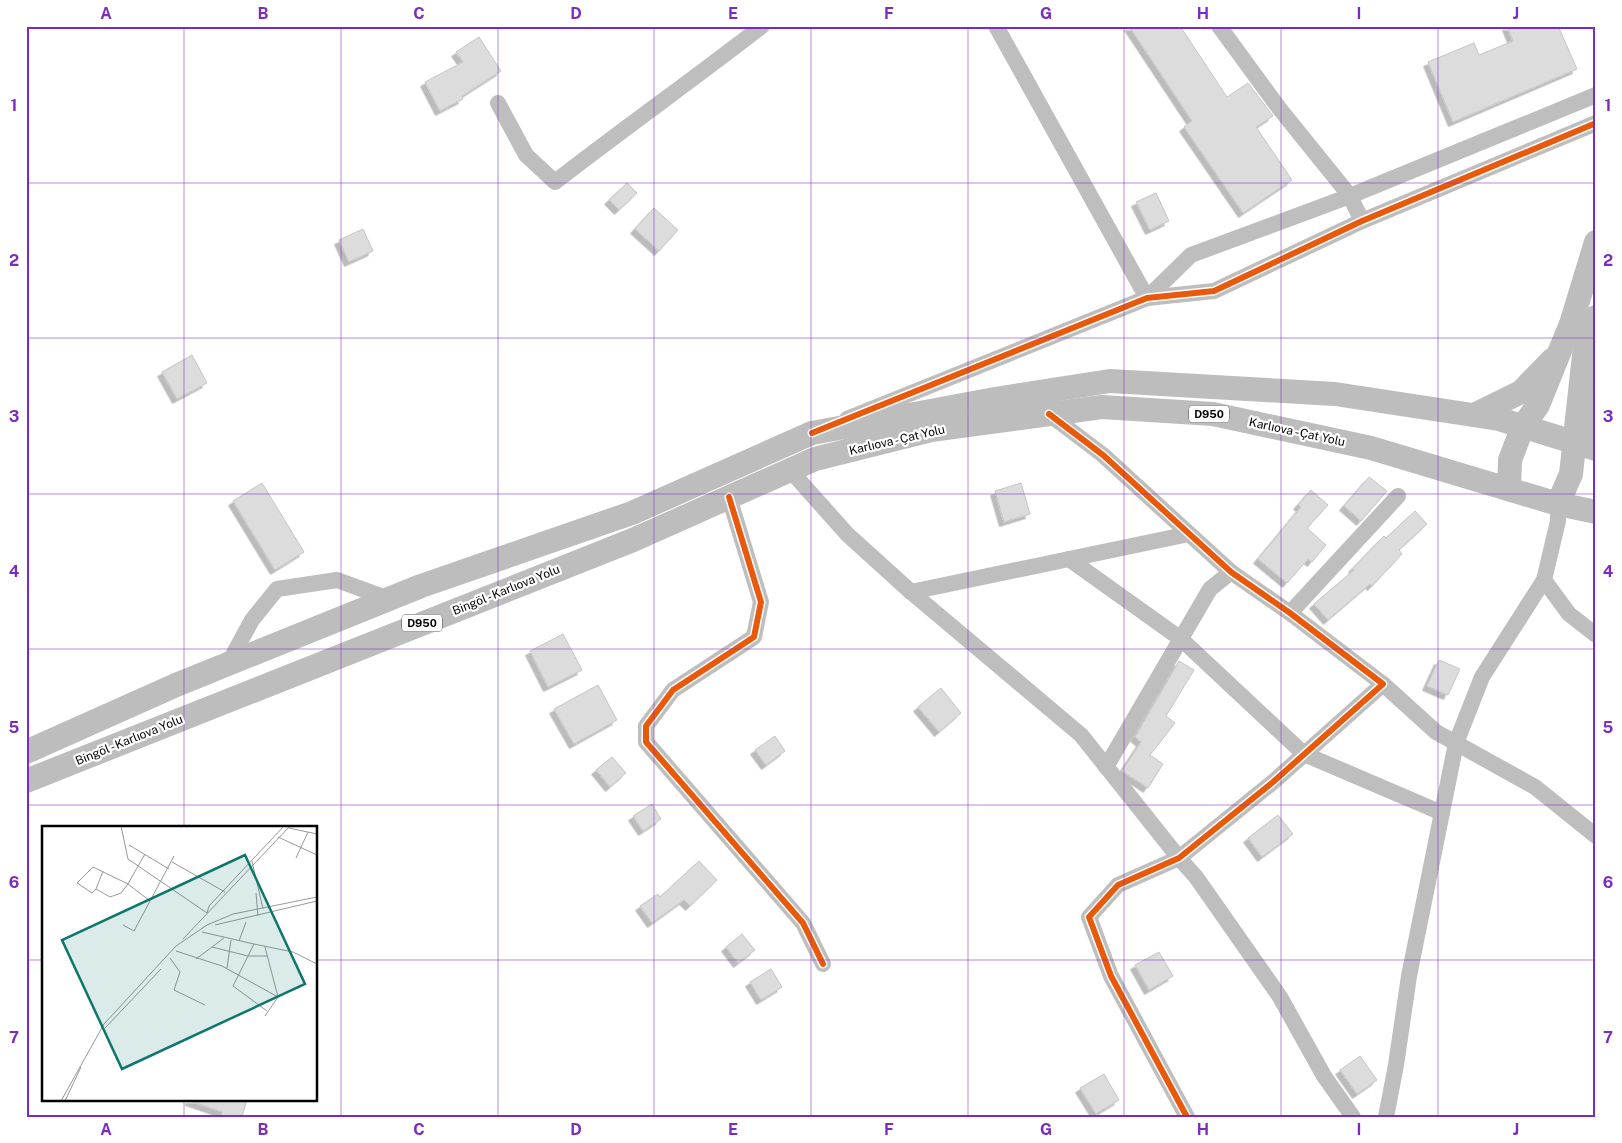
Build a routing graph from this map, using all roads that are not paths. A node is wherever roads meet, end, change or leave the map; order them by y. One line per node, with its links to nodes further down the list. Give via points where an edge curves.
1 (762, 26): 5 (street, via 555,182 526,154)
2 (996, 26): 10 (street)
3 (1219, 26): 7 (street, via 1279,108)
4 (1596, 95): 7 (street)
5 (498, 103)
6 (1596, 123): 8 (street)
7 (1350, 196): 8 (street); 10 (street, via 1191,255)
8 (1362, 221): 10 (street, via 1214,291)
9 (1596, 242): 12 (highway)
10 (1147, 298): 18 (street)
11 (1596, 317): 13 (highway, via 1584,356)
12 (1559, 353): 15 (highway, via 1521,392); 16 (highway, via 1538,405)
13 (1582, 378): 17 (highway); 19 (highway)
14 (1049, 414): 20 (highway, Karlıova - Çat Yolu / D950, via 931,430); 22 (highway, Karlıova - Çat Yolu / D950, via 1102,407 1213,414 1371,448); 27 (street, via 1103,455)
15 (1474, 415): 16 (highway, Karlıova - Çat Yolu / D950); 18 (highway, Karlıova - Çat Yolu / D950, via 1335,394 1110,381)
16 (1523, 426): 19 (highway, Karlıova - Çat Yolu / D950); 22 (highway, via 1510,460)
17 (1596, 426)
18 (812, 433): 32 (highway, D950, via 632,513)
19 (1585, 445): 25 (highway)
20 (815, 459): 21 (highway, Bingöl - Karlıova Yolu / D950)
21 (790, 470): 24 (highway, Bingöl - Karlıova Yolu / D950); 31 (street, via 847,534)
22 (1509, 489): 25 (highway, Karlıova - Çat Yolu / D950)
23 (1398, 496): 33 (street)
24 (729, 497): 42 (highway, Bingöl - Karlıova Yolu / D950, via 632,540); 46 (street, via 761,602 754,637 673,690 646,726 646,742 803,924)
25 (1558, 504): 26 (highway, Karlıova - Çat Yolu / D950); 30 (street, via 1558,521)
26 (1596, 512)
27 (1189, 534): 28 (street); 29 (street)
28 (1069, 559): 31 (street); 35 (street)
29 (1231, 572): 33 (street); 35 (street, via 1210,589)
30 (1544, 580): 34 (street, via 1569,614); 38 (street, via 1482,677)
31 (911, 592): 41 (street, via 1081,735)
32 (389, 599): 36 (highway, D950); 36 (street, via 337,580 277,588 252,620)
33 (1290, 613): 37 (street)
34 (1596, 635)
35 (1181, 639): 40 (street); 41 (street)
36 (228, 664): 39 (highway, D950)
37 (1383, 684): 38 (street, via 1436,732); 40 (street)
38 (1456, 743): 43 (street); 44 (street, via 1535,787)
39 (26, 752)
40 (1304, 754): 43 (street); 45 (street)
41 (1106, 767): 45 (street)
42 (26, 781)
43 (1442, 813): 49 (street, via 1409,976)
44 (1596, 836)
45 (1179, 858): 47 (street, via 1118,885 1089,917 1111,976); 48 (street, via 1196,876 1280,997 1324,1076)
46 (823, 964)
47 (1187, 1117)
48 (1353, 1117)
49 (1386, 1117)

